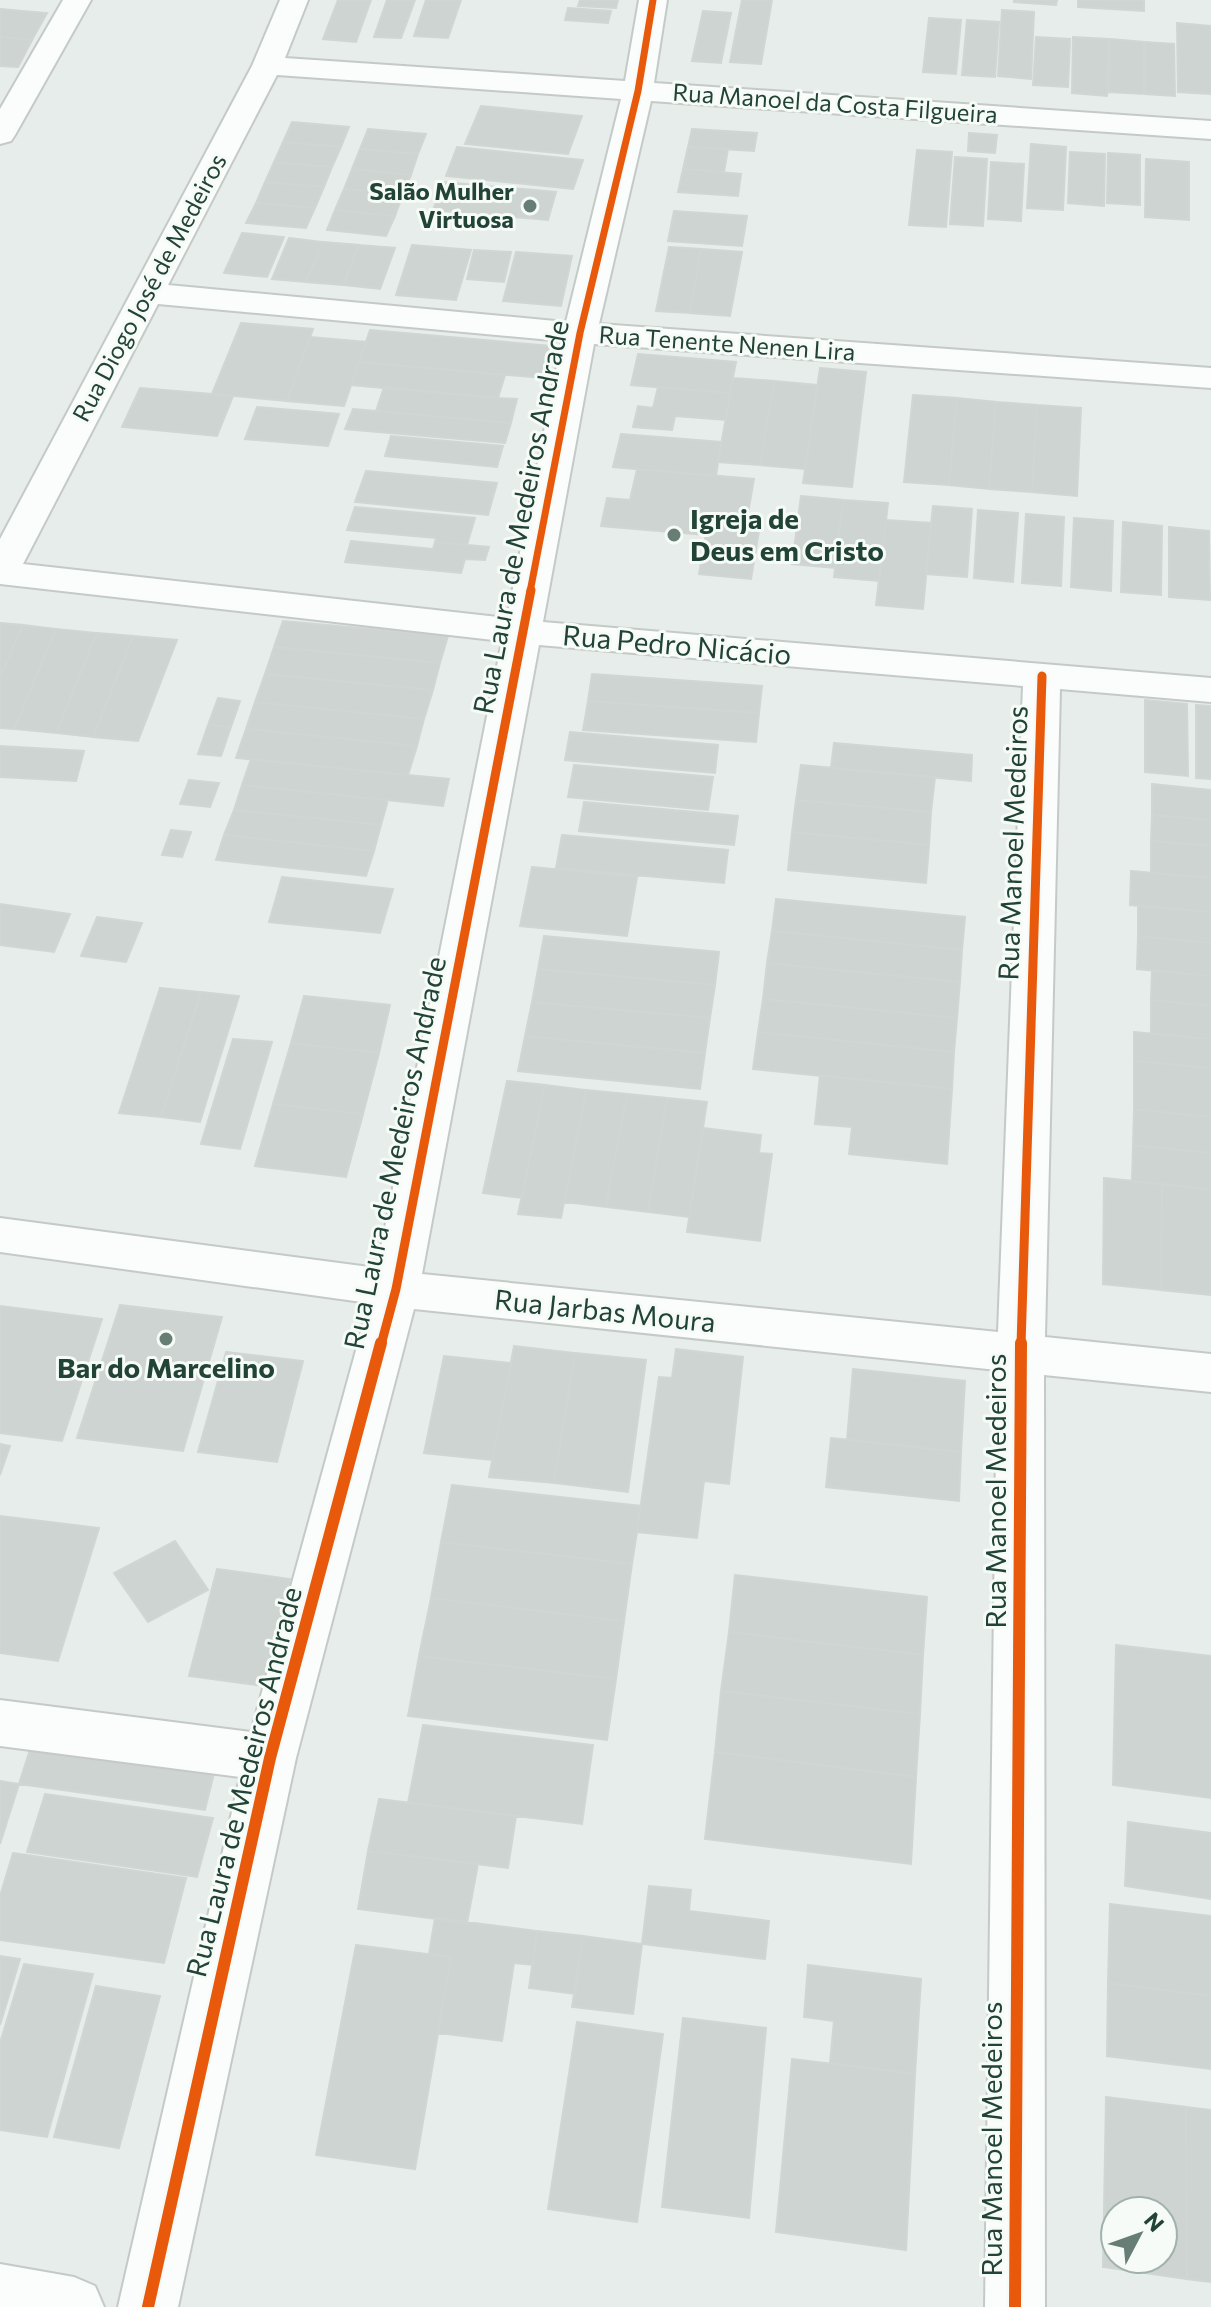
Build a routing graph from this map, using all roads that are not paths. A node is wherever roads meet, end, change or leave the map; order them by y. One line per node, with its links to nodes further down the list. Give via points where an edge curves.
1 (77, 0): 7 (street)
2 (294, 0): 4 (street, Rua Diogo José de Medeiros)
3 (653, 0): 5 (street, Rua Laura de Medeiros Andrade)
4 (267, 66): 5 (street, Rua Manoel da Costa Filgueira); 8 (street, Rua Diogo José de Medeiros)
5 (638, 91): 6 (street, Rua Manoel da Costa Filgueira); 9 (street, Rua Laura de Medeiros Andrade)
6 (1211, 130)
7 (0, 135)
8 (148, 293): 9 (street, Rua Tenente Nenen Lira); 11 (street, Rua Diogo José de Medeiros)
9 (580, 333): 10 (street, Rua Tenente Nenen Lira); 12 (street, Rua Laura de Medeiros Andrade)
10 (1211, 378)
11 (0, 573): 12 (street, Rua Pedro Nicácio)
12 (524, 632): 13 (street, Rua Pedro Nicácio); 16 (street, Rua Laura de Medeiros Andrade)
13 (1042, 676): 14 (street, Rua Pedro Nicácio); 17 (street, Rua Manoel Medeiros)
14 (1211, 690)
15 (0, 1235): 16 (street, Rua Jarbas Moura)
16 (396, 1289): 17 (street, Rua Jarbas Moura); 20 (street, Rua Laura de Medeiros Andrade)
17 (1021, 1353): 18 (street, Rua Jarbas Moura); 24 (street, Rua Manoel Medeiros)
18 (1211, 1373)
19 (0, 1723): 20 (street)
20 (270, 1758): 23 (street, Rua Laura de Medeiros Andrade)
21 (0, 2294): 22 (street)
22 (74, 2307)
23 (148, 2307)
24 (1015, 2307)

